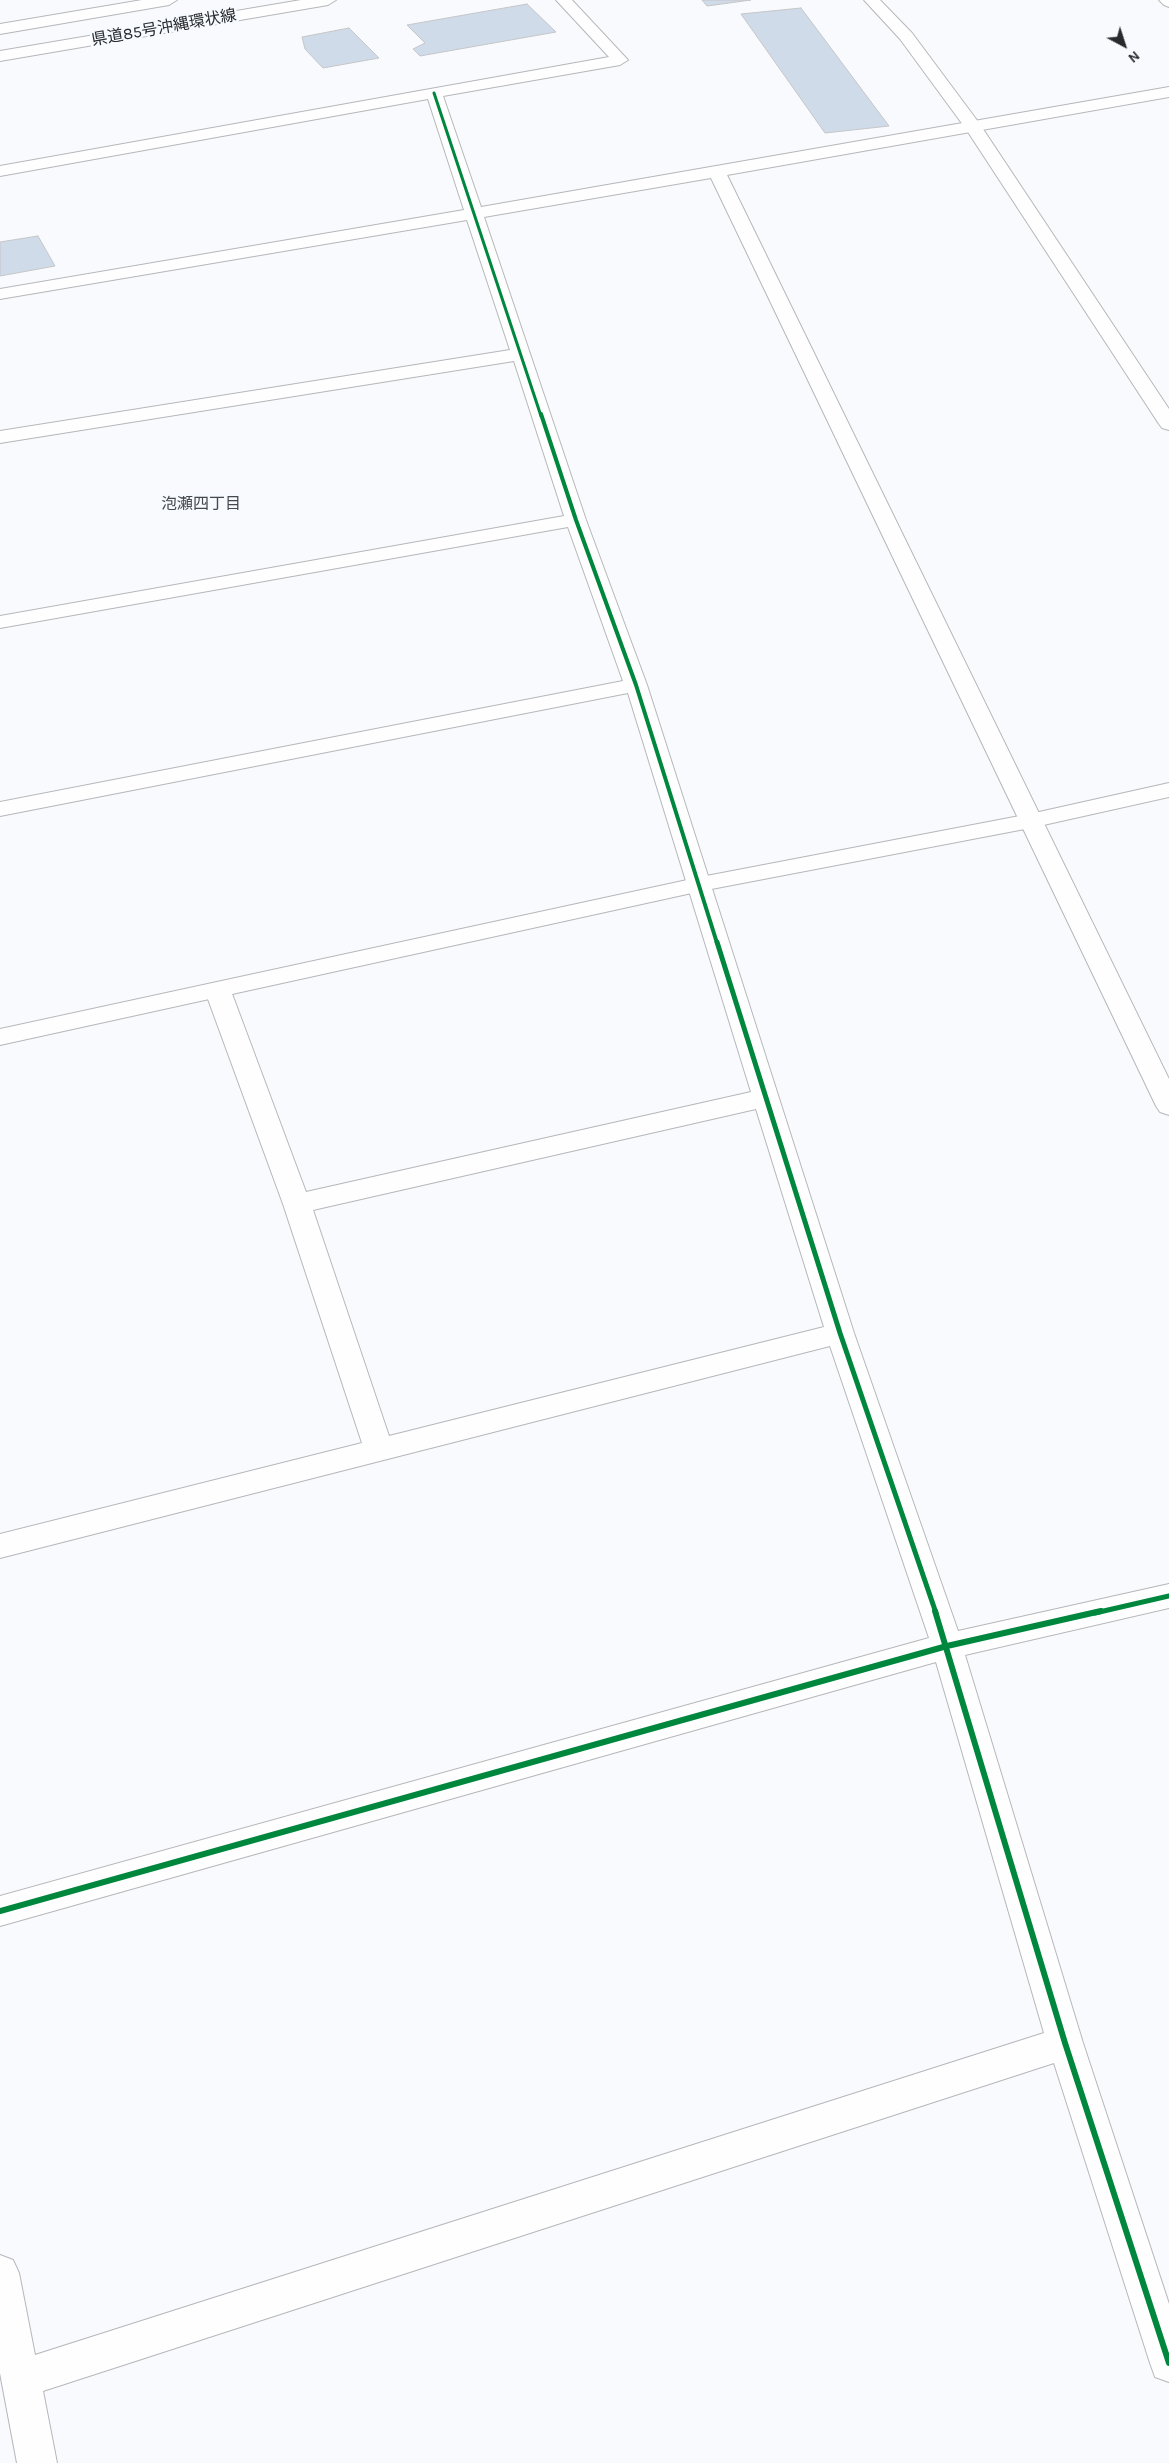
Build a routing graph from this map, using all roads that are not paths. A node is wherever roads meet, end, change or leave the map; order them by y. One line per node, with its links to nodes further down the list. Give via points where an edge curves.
1 (169, 0): 5 (street, 県道85号沖縄環状線)
2 (328, 0): 6 (street, 県道85号沖縄環状線)
3 (564, 0): 8 (street, via 620,60)
4 (872, 0): 9 (street, via 906,36)
5 (0, 29)
6 (0, 56)
7 (1169, 92): 9 (street)
8 (434, 93): 10 (street); 12 (street)
9 (973, 127): 11 (street); 15 (street)
10 (0, 171)
11 (717, 172): 12 (street); 22 (street)
12 (473, 213): 13 (street); 14 (street)
13 (0, 294)
14 (521, 354): 16 (street); 17 (street)
15 (1169, 424)
16 (0, 437)
17 (576, 520): 18 (street); 19 (street)
18 (0, 622)
19 (636, 685): 21 (street); 23 (street)
20 (1169, 790): 22 (street)
21 (0, 809)
22 (1030, 821): 23 (street); 27 (street)
23 (701, 884): 24 (street); 26 (street)
24 (218, 991): 25 (street); 28 (street)
25 (0, 1037)
26 (764, 1098): 28 (street); 29 (street)
27 (1169, 1106)
28 (297, 1204): 30 (street)
29 (840, 1333): 30 (street); 33 (street)
30 (379, 1450): 31 (street)
31 (0, 1546)
32 (1169, 1596): 33 (street)
33 (947, 1646): 34 (street); 35 (street)
34 (0, 1912)
35 (1065, 2043): 37 (street); 38 (street)
36 (0, 2273): 38 (street)
37 (1169, 2363)
38 (20, 2379): 39 (street)
39 (37, 2463)

